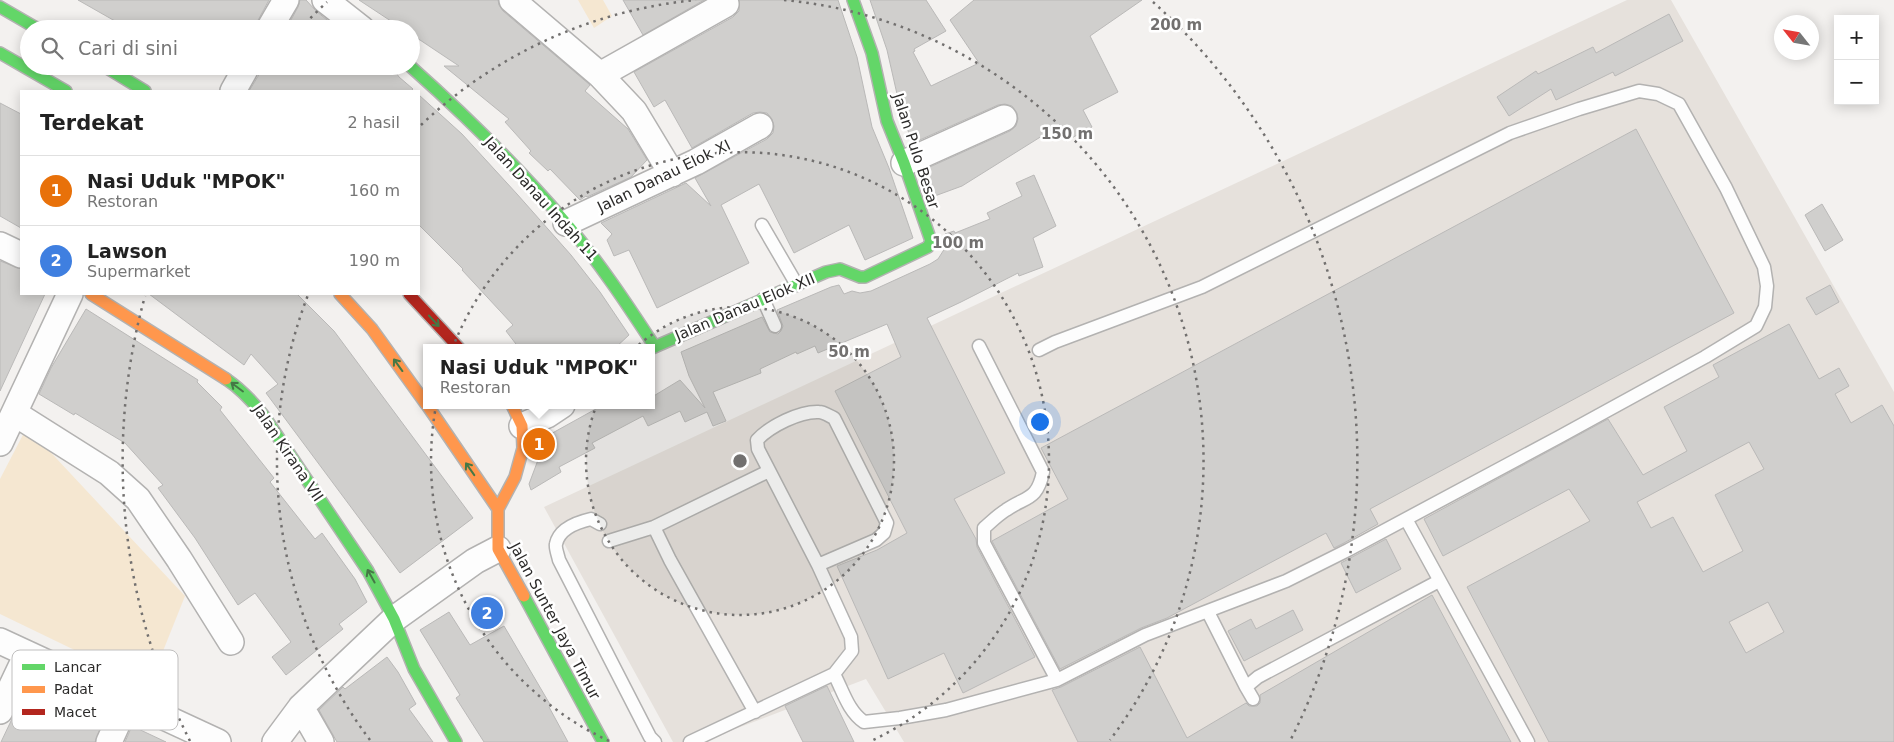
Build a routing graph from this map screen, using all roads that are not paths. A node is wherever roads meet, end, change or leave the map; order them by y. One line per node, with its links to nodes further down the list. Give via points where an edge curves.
1 (286, 0): 8 (street)
2 (325, 0): 9 (street)
3 (512, 0): 16 (street)
4 (853, 0): 22 (street, Jalan Pulo Besar, via 872,53 887,121)
5 (726, 4): 16 (street)
6 (0, 7): 7 (street)
7 (22, 20)
8 (274, 20)
9 (351, 20)
10 (0, 53): 11 (street)
11 (20, 65)
12 (38, 75): 17 (street)
13 (119, 75): 18 (street)
14 (242, 75): 19 (street)
15 (420, 75): 24 (street, Jalan Danau Indah 11, via 473,123)
16 (600, 75): 23 (street, via 639,117)
17 (64, 90)
18 (143, 90)
19 (234, 90)
20 (1004, 118): 22 (street)
21 (760, 126): 23 (street, Jalan Danau Elok XI)
22 (904, 162): 28 (street, Jalan Pulo Besar, via 931,241 929,245 865,277)
23 (672, 174): 24 (street, Jalan Danau Elok XI)
24 (566, 223): 37 (street, Jalan Danau Indah 11, via 613,284)
25 (762, 224): 29 (lane)
26 (0, 244): 27 (street)
27 (20, 255)
28 (840, 269): 29 (street, Jalan Danau Elok XII)
29 (797, 284): 34 (street, Jalan Danau Elok XII)
30 (70, 295): 44 (street)
31 (93, 295): 57 (street, Jalan Kirana VII, one-way to 31, via 368,571 253,402 234,384)
32 (341, 295): 41 (street, one-way to 32, via 372,329)
33 (411, 295): 36 (street, one-way to 36)
34 (763, 299): 35 (lane); 39 (street, Jalan Danau Elok XII)
35 (775, 326)
36 (456, 344)
37 (650, 344)
38 (979, 346): 62 (lane, via 1043,472 1041,484 1034,495 1006,509 984,528 984,543)
39 (655, 347)
40 (1039, 350): 49 (lane, via 1202,287 1510,133 1639,91 1658,94 1679,104 1726,188 1764,267 1767,286 1765,307 1756,326 1705,357)
41 (423, 399)
42 (430, 409): 48 (street, one-way to 42)
43 (556, 409): 45 (street, via 547,415)
44 (14, 413): 46 (street); 59 (street, via 109,473 138,499)
45 (517, 416): 48 (street, via 523,448 520,463)
46 (0, 443)
47 (769, 471): 51 (lane); 54 (lane); 54 (lane, via 757,440 766,431 806,412 822,412 834,418 887,523 884,533 876,540)
48 (498, 509): 53 (street, Jalan Sunter Jaya Timur)
49 (1406, 519): 55 (lane); 56 (lane, via 1286,581)
50 (600, 524): 77 (lane, via 591,519 563,531 556,545 559,560 650,737)
51 (654, 527): 52 (lane); 68 (lane)
52 (609, 542)
53 (498, 549): 57 (street, via 475,561); 76 (street, Jalan Sunter Jaya Timur)
54 (818, 565): 61 (lane, via 853,644 852,651)
55 (1439, 581): 64 (lane, via 1258,677); 79 (lane)
56 (1208, 612): 62 (lane, via 1146,635); 64 (lane)
57 (394, 619): 66 (street); 75 (street, Jalan Kirana VII, via 414,669)
58 (0, 641): 60 (street)
59 (232, 642)
60 (19, 650)
61 (834, 674): 62 (lane, via 849,707 864,722 946,710); 68 (lane)
62 (1057, 680)
63 (12, 686): 67 (street)
64 (1246, 687): 65 (lane)
65 (1253, 699)
66 (301, 707): 73 (street); 74 (street)
67 (0, 711)
68 (755, 712): 78 (lane)
69 (178, 723): 72 (street)
70 (114, 730): 71 (street)
71 (109, 742)
72 (218, 742)
73 (275, 742)
74 (321, 742)
75 (456, 742)
76 (603, 742)
77 (656, 742)
78 (690, 742)
79 (1528, 742)

